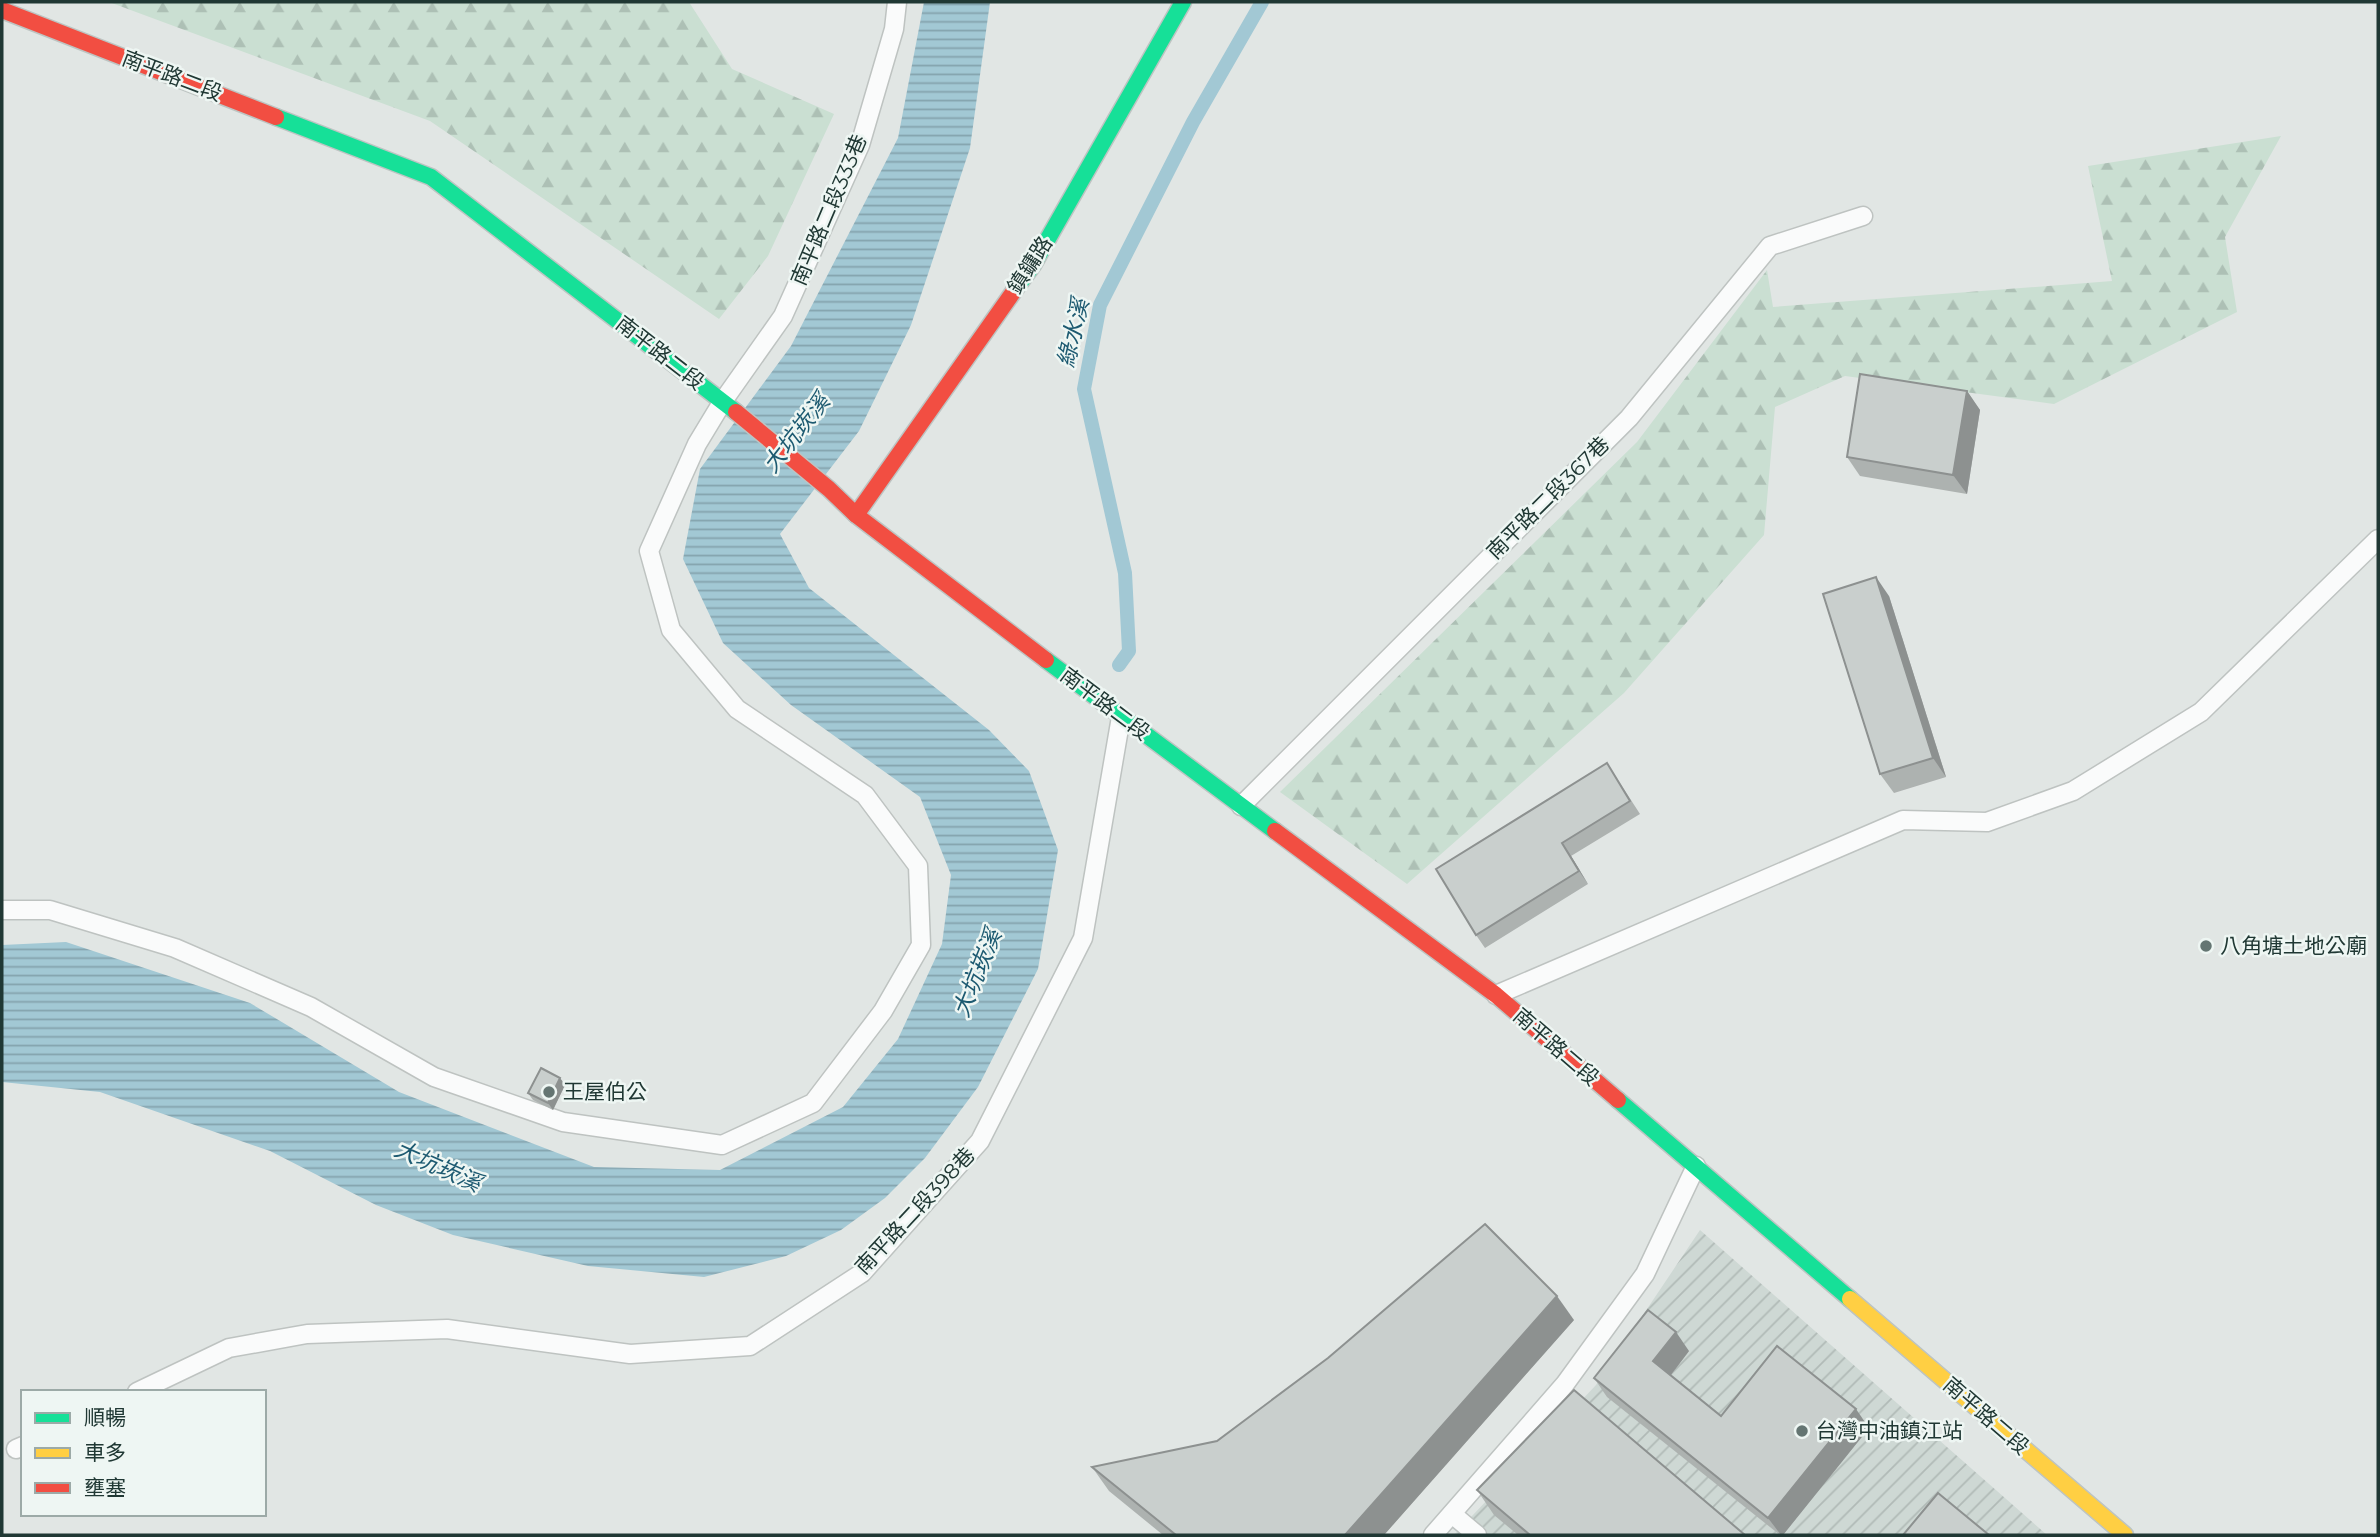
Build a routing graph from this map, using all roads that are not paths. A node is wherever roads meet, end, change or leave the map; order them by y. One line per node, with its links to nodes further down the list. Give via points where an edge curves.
1 (897, 2): 5 (lane, 南平路二段333巷, via 894,29 860,145 783,316)
2 (1183, 2): 6 (street, 鎮鏞路, via 1033,265)
3 (2, 10): 5 (street, 南平路二段, via 432,177)
4 (1863, 216): 9 (lane, 南平路二段367巷, via 1770,246 1629,418)
5 (727, 404): 6 (street, 南平路二段); 10 (lane, 南平路二段333巷, via 697,444 649,551 671,630 737,709 865,795 918,866 921,945 883,1012 813,1103 722,1145 563,1122 434,1077 312,1007 175,948 50,910)
6 (856, 515): 8 (street, 南平路二段)
7 (2378, 539): 11 (lane, via 2201,712 2073,790 1987,822 1903,820)
8 (1121, 717): 9 (street, 南平路二段); 13 (lane, 南平路二段398巷, via 1083,938 980,1140 862,1273 750,1346 630,1354 447,1329 307,1334 229,1348)
9 (1241, 806): 11 (street, 南平路二段)
10 (2, 910)
11 (1496, 995): 12 (street, 南平路二段)
12 (1696, 1166): 14 (lane, via 1645,1274 1565,1384); 17 (street, 南平路二段)
13 (141, 1390)
14 (1451, 1514): 15 (lane); 16 (lane)
15 (1433, 1535)
16 (1477, 1535)
17 (2125, 1535)

